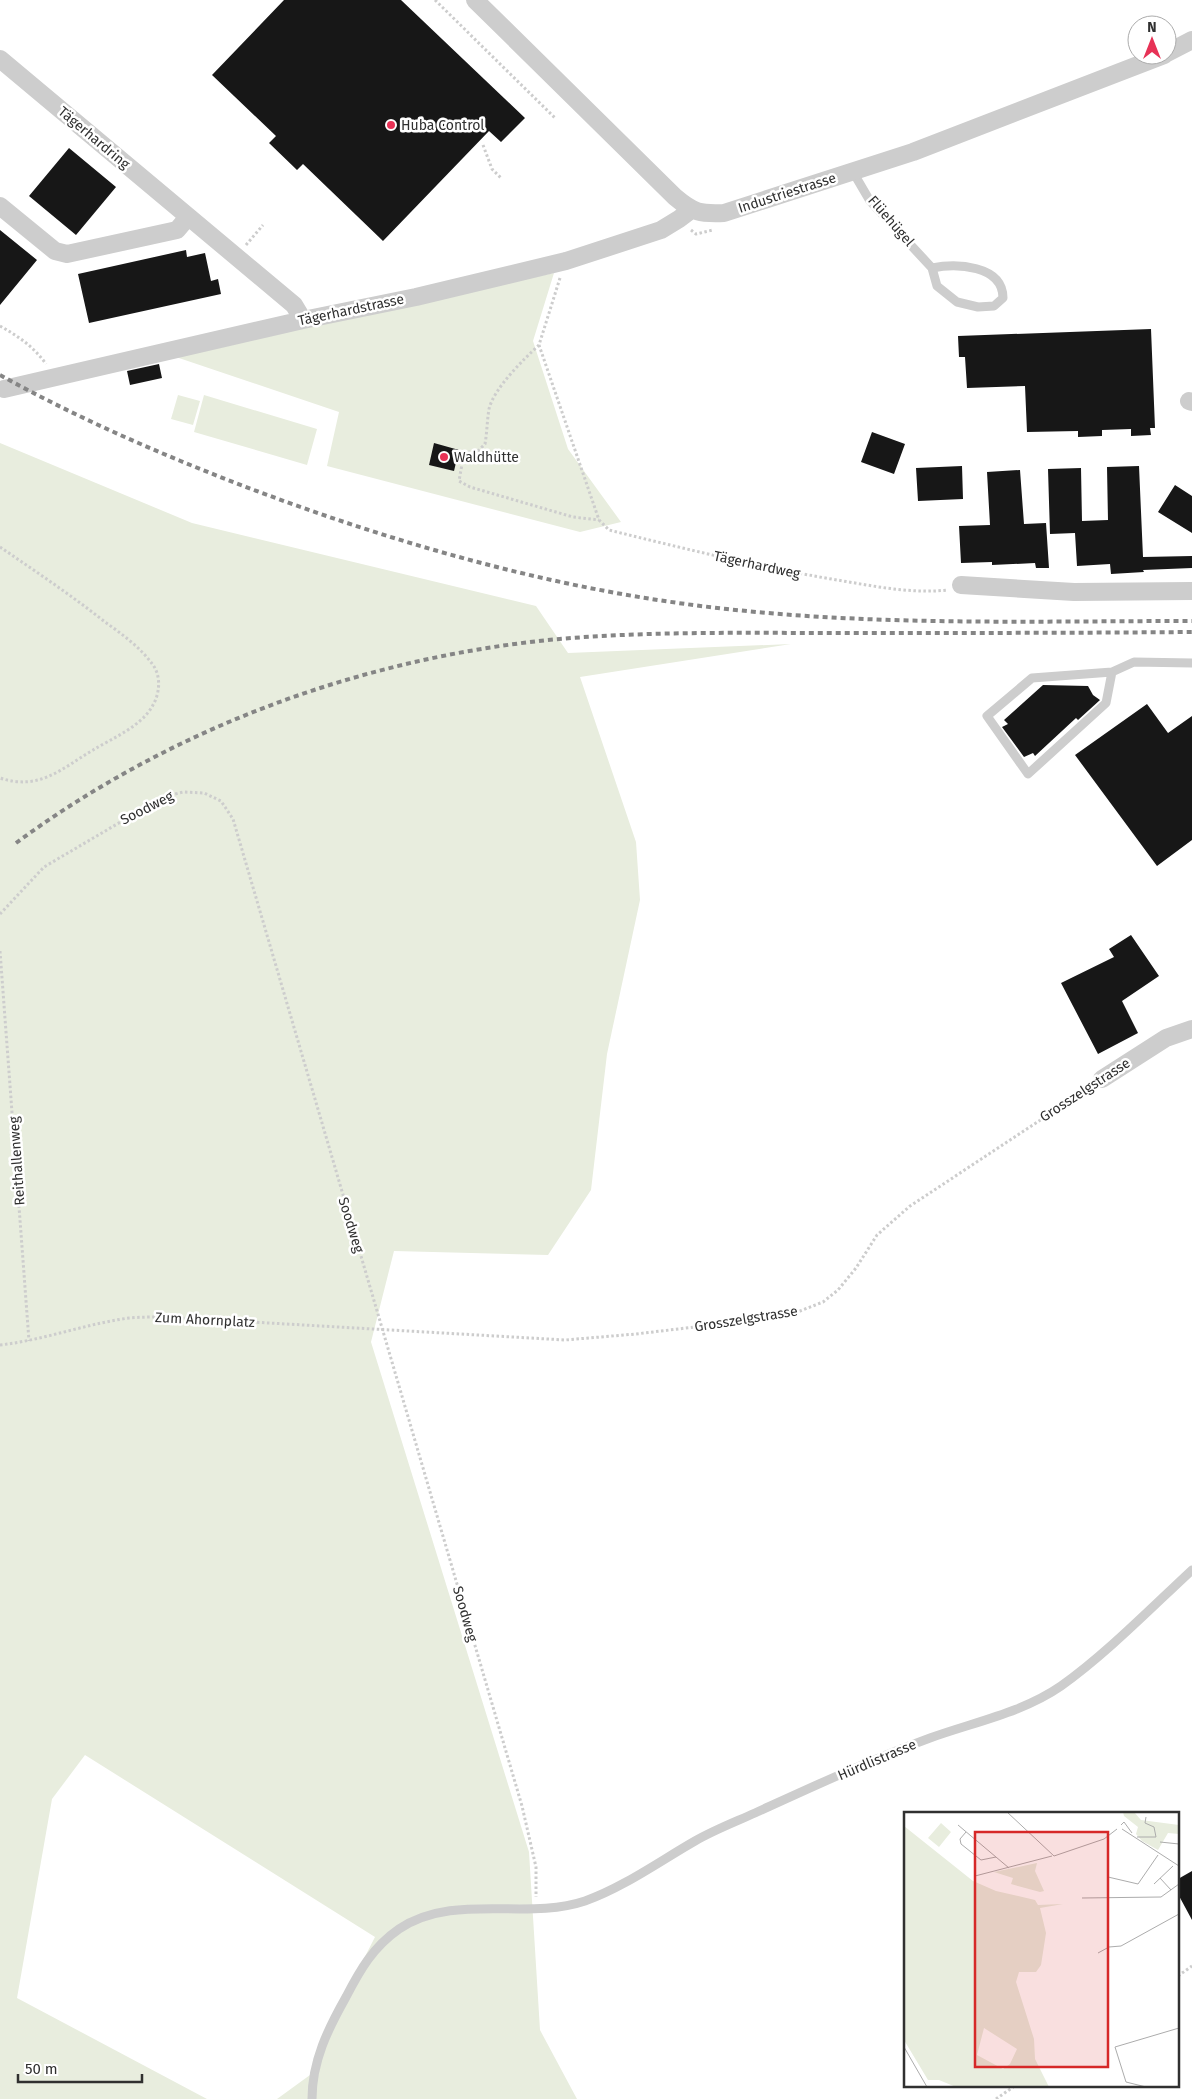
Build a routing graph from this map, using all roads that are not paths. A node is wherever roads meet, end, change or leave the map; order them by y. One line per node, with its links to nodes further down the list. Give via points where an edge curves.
1 (475, 0): 8 (street)
2 (1192, 40): 3 (street, Industriestrasse)
3 (1177, 48)
4 (0, 59): 9 (street, Tägerhardring)
5 (1138, 65): 6 (street, Industriestrasse)
6 (853, 172): 8 (street, Industriestrasse, via 724,213); 10 (lane, Flüehügel, via 870,201)
7 (0, 206): 9 (street, via 55,251 67,254 177,230)
8 (690, 210): 11 (street, Tägerhardstrasse, via 661,230 566,261)
9 (188, 217): 11 (street, Tägerhardring, via 294,304)
10 (932, 268): 10 (lane, Flüehügel, via 937,286 957,302 978,307 994,306 1003,298 1000,284 985,271 948,265)
11 (303, 320): 12 (street, Tägerhardstrasse)
12 (4, 390)
13 (961, 585): 14 (street, via 1074,592)
14 (1192, 590)
15 (1192, 663): 16 (lane, via 1134,662)
16 (1112, 672): 16 (lane, via 1032,678 987,716 1028,774 1106,703)
17 (1192, 1029): 18 (street, Grosszelgstrasse, via 1166,1038)
18 (1102, 1079)
19 (1192, 1570): 20 (lane, Hürdlistrasse, via 1086,1666 1037,1700 930,1738 764,1809 699,1839 594,1898 568,1906 434,1914 401,1927 379,1945 361,1968 328,2031 315,2066)
20 (312, 2099)

